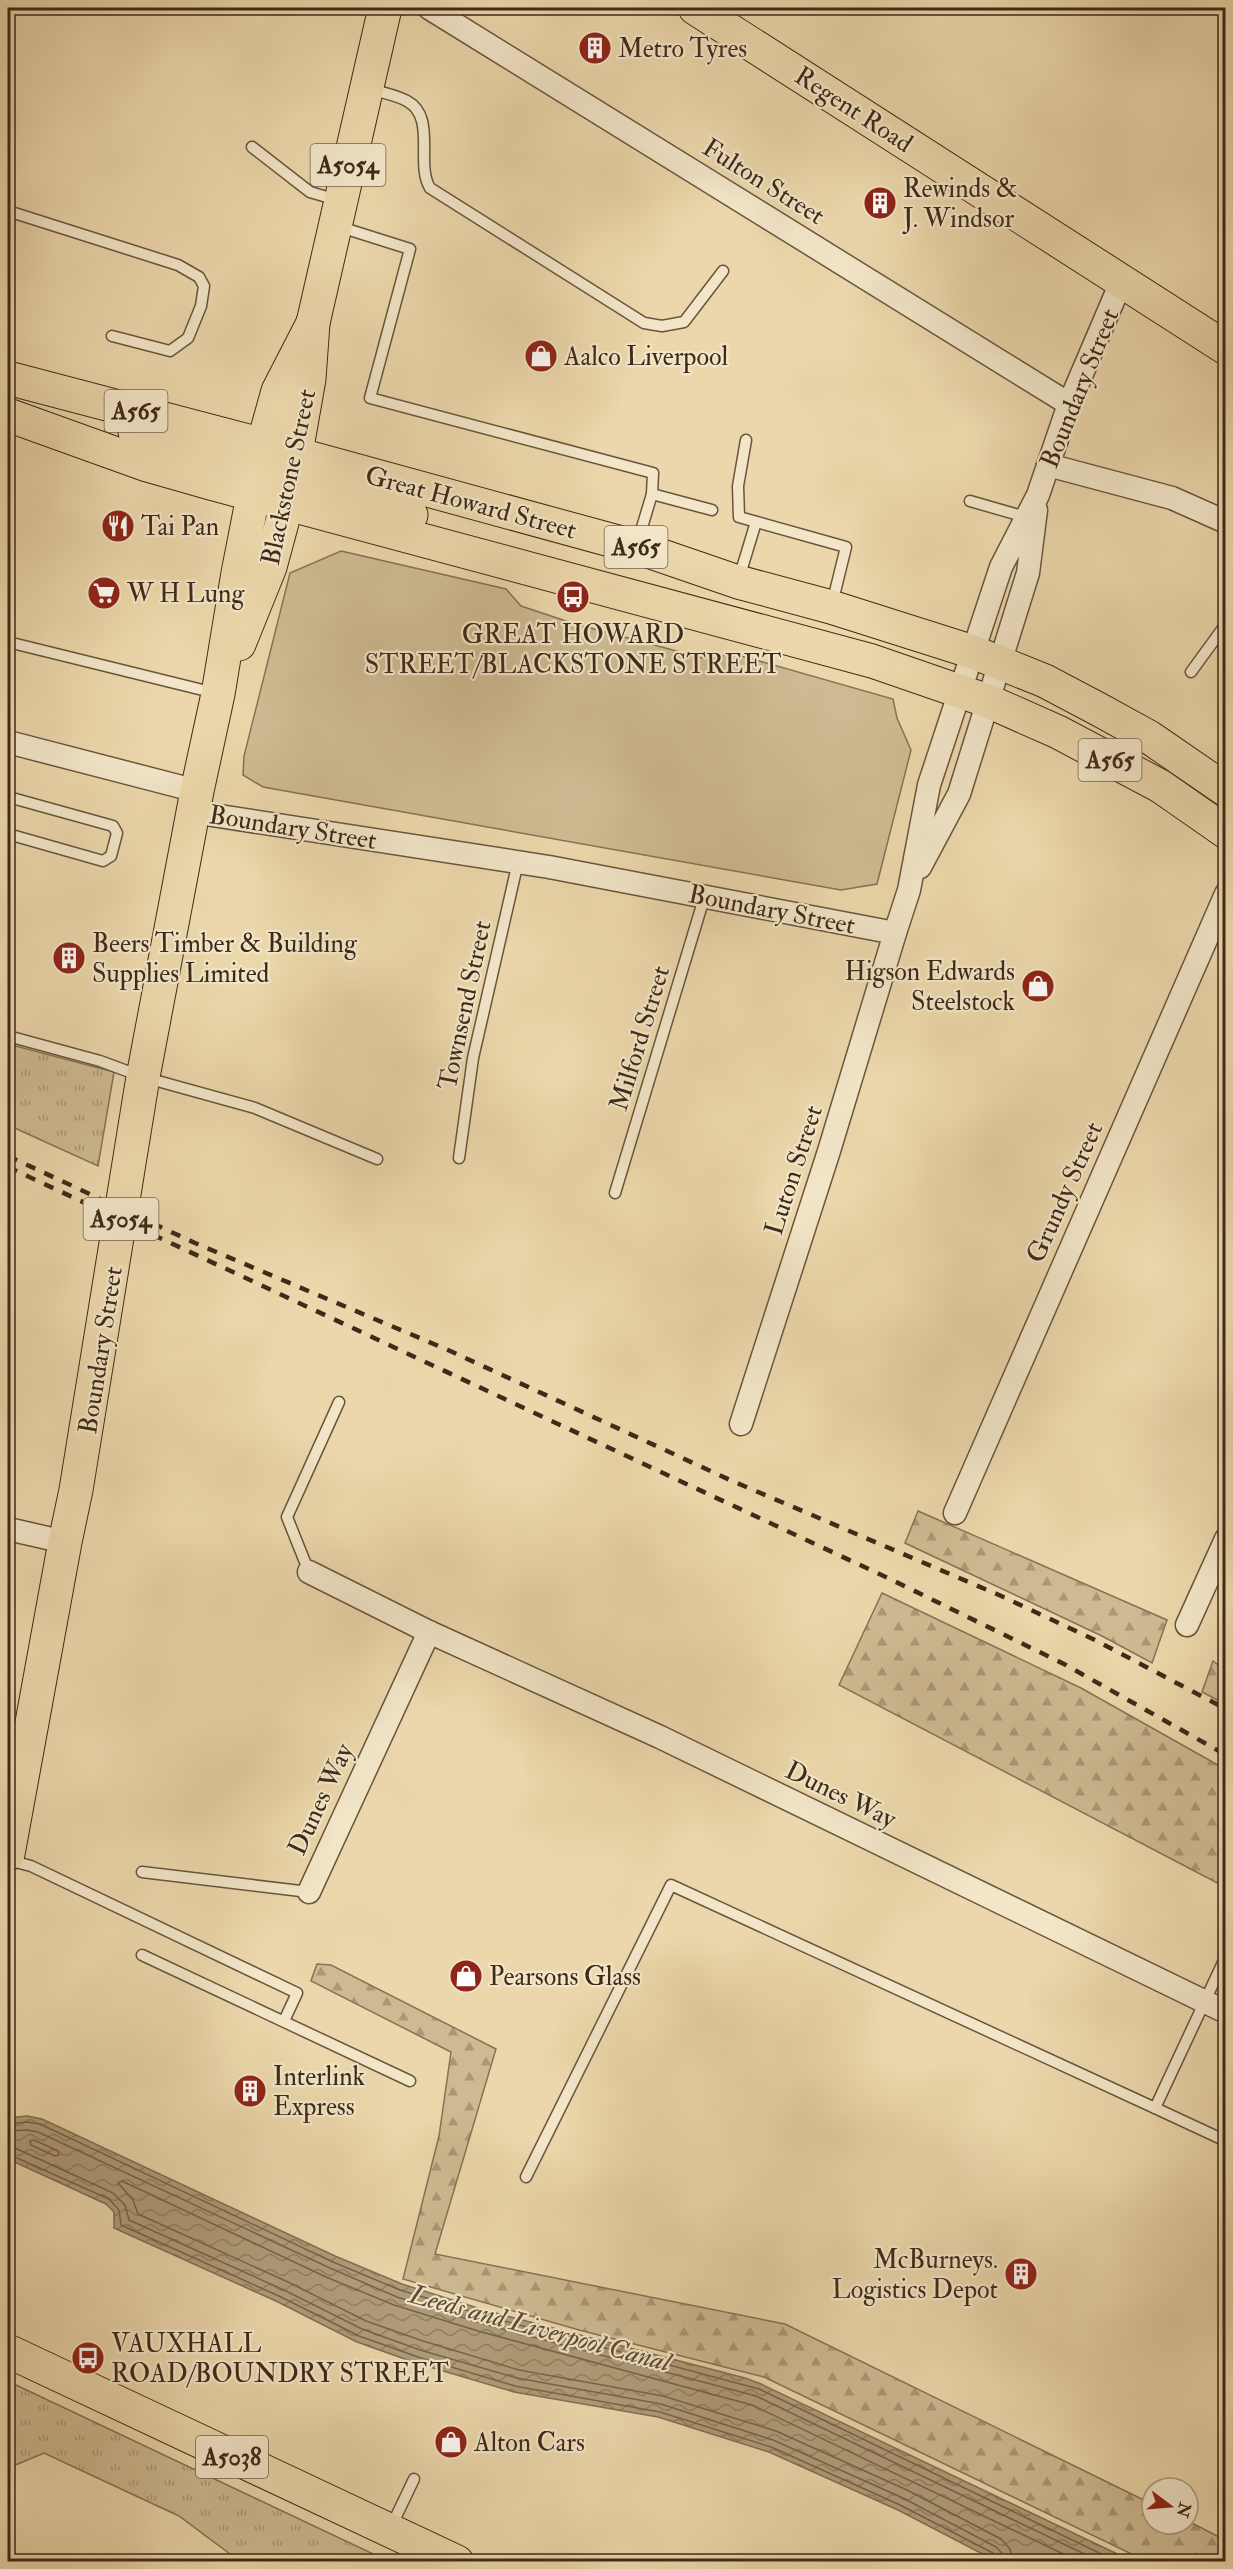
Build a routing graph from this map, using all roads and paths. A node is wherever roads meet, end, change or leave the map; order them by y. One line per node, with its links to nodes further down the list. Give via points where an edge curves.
1 (385, 8): 4 (main road, Blackstone Street / A5054)
2 (429, 8): 14 (street, Fulton Street)
3 (695, 8): 9 (main road, Regent Road)
4 (365, 88): 7 (main road, Blackstone Street / A5054); 8 (lane, via 415,106 422,121 424,178 430,188 644,323 662,326 684,322)
5 (252, 147): 7 (lane)
6 (8, 211): 11 (lane, via 178,265 199,277 204,286 201,306 188,338 170,351)
7 (337, 213): 10 (main road, Blackstone Street / A5054); 20 (lane, via 410,249 370,398 653,473)
8 (723, 271)
9 (1122, 280): 12 (main road, Regent Road); 14 (street, Boundary Street)
10 (313, 323): 18 (main road, Blackstone Street / A5054, via 278,391); 19 (main road, Blackstone Street / A5054, via 309,379)
11 (112, 336)
12 (1226, 348)
13 (10, 379): 18 (main road, Great Howard Street / A565)
14 (1069, 404): 17 (street, Boundary Street)
15 (8, 415): 18 (main road, Great Howard Street / A565, via 147,465)
16 (746, 440): 24 (lane, via 738,486 738,517)
17 (1048, 465): 23 (street, Boundary Street); 25 (street, via 1172,498)
18 (259, 469): 19 (main road, Great Howard Street / A565); 19 (main road, Great Howard Street / A565); 33 (main road, Blackstone Street / A5054)
19 (291, 479): 26 (main road, Great Howard Street / A565); 33 (main road, Blackstone Street / A5054, via 270,567); 34 (main road, Great Howard Street / A565, via 558,575 816,644)
20 (652, 494): 22 (lane); 26 (lane)
21 (970, 501): 23 (lane)
22 (712, 510)
23 (1030, 519): 31 (street, Boundary Street, via 1028,573)
24 (756, 522): 27 (lane); 28 (lane, via 846,547)
25 (1226, 522)
26 (636, 547): 27 (main road, Great Howard Street / A565)
27 (738, 582): 28 (main road, Great Howard Street / A565)
28 (831, 608): 31 (main road, Great Howard Street / A565)
29 (1226, 624): 32 (lane)
30 (8, 642): 33 (lane)
31 (986, 657): 34 (street, Boundary Street); 36 (main road, A565, via 1045,681 1149,737)
32 (1191, 672)
33 (218, 694): 38 (main road, Blackstone Street / A5054)
34 (974, 697): 39 (main road, A565, via 1058,732 1160,786); 42 (street, Boundary Street, via 929,785); 42 (street, Boundary Street, via 959,794)
35 (8, 742): 38 (street)
36 (1226, 790)
37 (8, 800): 40 (lane, via 113,826 117,833 111,856 103,861)
38 (195, 801): 41 (street, Boundary Street); 47 (main road, Boundary Street / A5054)
39 (1226, 832)
40 (8, 834)
41 (518, 862): 44 (street, Boundary Street); 48 (lane, Townsend Street, via 474,1058)
42 (909, 890): 45 (street, Boundary Street)
43 (1226, 894): 53 (street, Grundy Street)
44 (705, 895): 45 (street, Boundary Street); 50 (lane, Milford Street)
45 (895, 933): 52 (street, Luton Street)
46 (8, 1036): 47 (lane)
47 (143, 1077): 49 (lane, via 255,1108); 56 (main road, Boundary Street / A5054)
48 (459, 1158)
49 (377, 1159)
50 (615, 1193)
51 (339, 1402): 57 (lane, via 287,1517)
52 (741, 1424)
53 (955, 1513)
54 (8, 1529): 56 (street)
55 (1226, 1539): 58 (street)
56 (65, 1542): 60 (main road, Boundary Street / A5054)
57 (309, 1572): 59 (street, Dunes Way)
58 (1187, 1625)
59 (429, 1632): 64 (street, Dunes Way); 67 (street, Dunes Way, via 660,1737)
60 (12, 1807): 61 (main road, Boundary Street / A5054)
61 (8, 1854)
62 (8, 1860): 69 (lane, via 31,1866 297,1993)
63 (141, 1872): 64 (lane)
64 (309, 1892)
65 (142, 1954): 69 (lane)
66 (1226, 1956): 67 (lane)
67 (1204, 2001): 68 (street, Dunes Way); 71 (lane)
68 (1226, 2012)
69 (284, 2021): 70 (lane)
70 (411, 2080)
71 (1155, 2108): 72 (lane); 73 (lane, via 670,1886)
72 (1226, 2141)
73 (526, 2177)
74 (8, 2351): 76 (main road, A5038)
75 (414, 2478): 76 (lane)
76 (390, 2530): 77 (main road, A5038)
77 (457, 2562)

